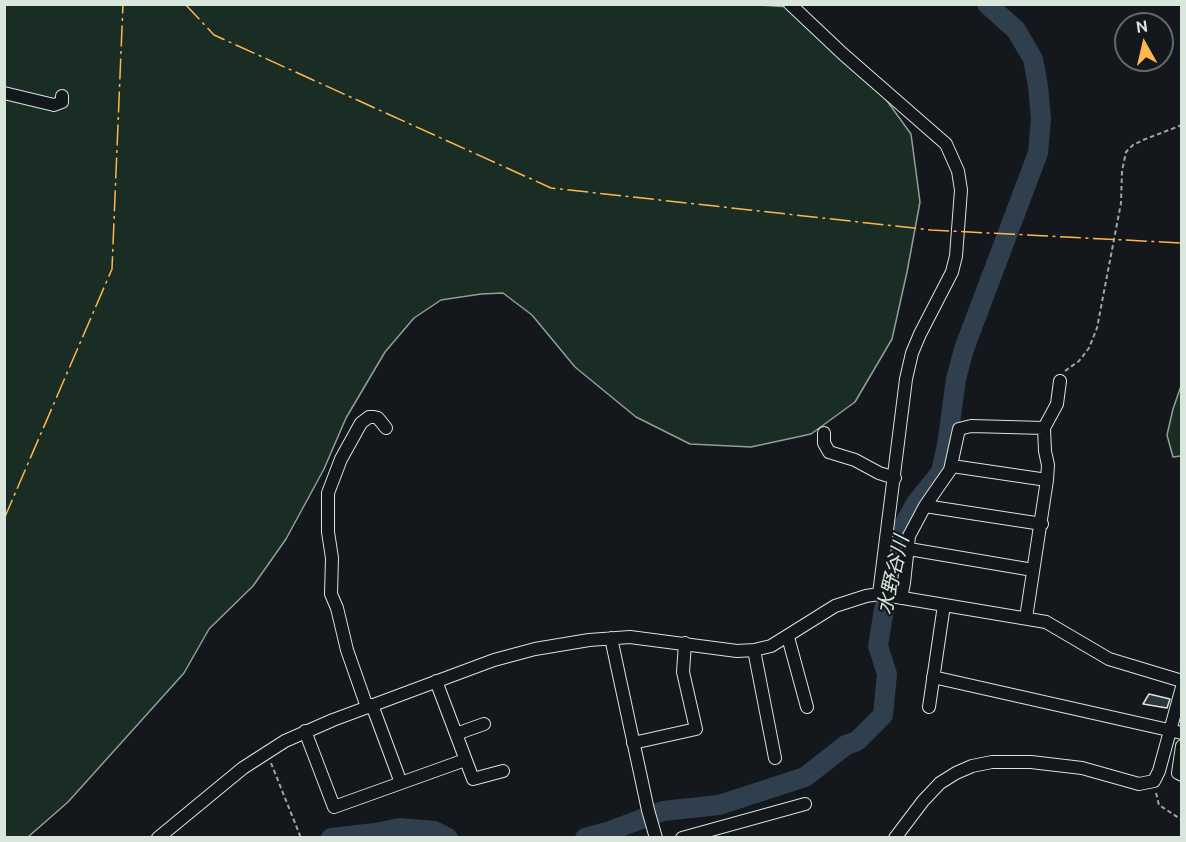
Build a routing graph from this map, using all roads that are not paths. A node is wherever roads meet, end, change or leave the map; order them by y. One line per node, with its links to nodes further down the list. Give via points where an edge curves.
1 (790, 4): 9 (street, via 935,133 946,144 958,171 962,190 956,256 912,353)
2 (4, 93): 3 (street, via 54,105 62,102)
3 (62, 96)
4 (1060, 381): 6 (street, via 1057,404)
5 (386, 428): 26 (street, via 374,417 361,423 328,493 331,594 347,651)
6 (1044, 428): 8 (street, via 959,429); 10 (street)
7 (824, 433): 9 (street, via 829,452)
8 (952, 466): 10 (street); 11 (street)
9 (895, 478): 15 (street)
10 (1047, 480): 12 (street)
11 (925, 506): 12 (street); 13 (street, via 911,529)
12 (1042, 524): 14 (street)
13 (909, 549): 14 (street); 15 (street)
14 (1033, 570): 17 (street)
15 (890, 596): 16 (street); 18 (street, via 866,596 835,606)
16 (944, 605): 17 (street); 22 (street)
17 (1026, 618): 24 (street, via 1058,627 1109,659)
18 (788, 637): 21 (street); 27 (street)
19 (611, 638): 20 (street); 23 (street, via 516,653); 33 (street)
20 (685, 643): 21 (street); 33 (street, via 683,672 696,729)
21 (754, 650): 35 (street)
22 (933, 677): 28 (street); 31 (street)
23 (436, 681): 26 (street); 32 (street)
24 (1182, 681)
25 (1182, 687): 31 (street)
26 (369, 706): 30 (street); 39 (street)
27 (807, 707)
28 (929, 707)
29 (484, 724): 32 (street)
30 (305, 731): 39 (street, via 334,807); 41 (street, via 243,768)
31 (1176, 732): 44 (street, via 1154,781 1139,784 1082,768 1040,762 972,766 940,783)
32 (456, 734): 36 (street)
33 (633, 743): 42 (street)
34 (1182, 746): 38 (street, via 1178,773)
35 (775, 758)
36 (465, 759): 37 (street, via 473,779); 39 (street)
37 (503, 771)
38 (1182, 775)
39 (401, 783)
40 (805, 804): 43 (street)
41 (158, 837)
42 (656, 837)
43 (682, 837)
44 (895, 837)

